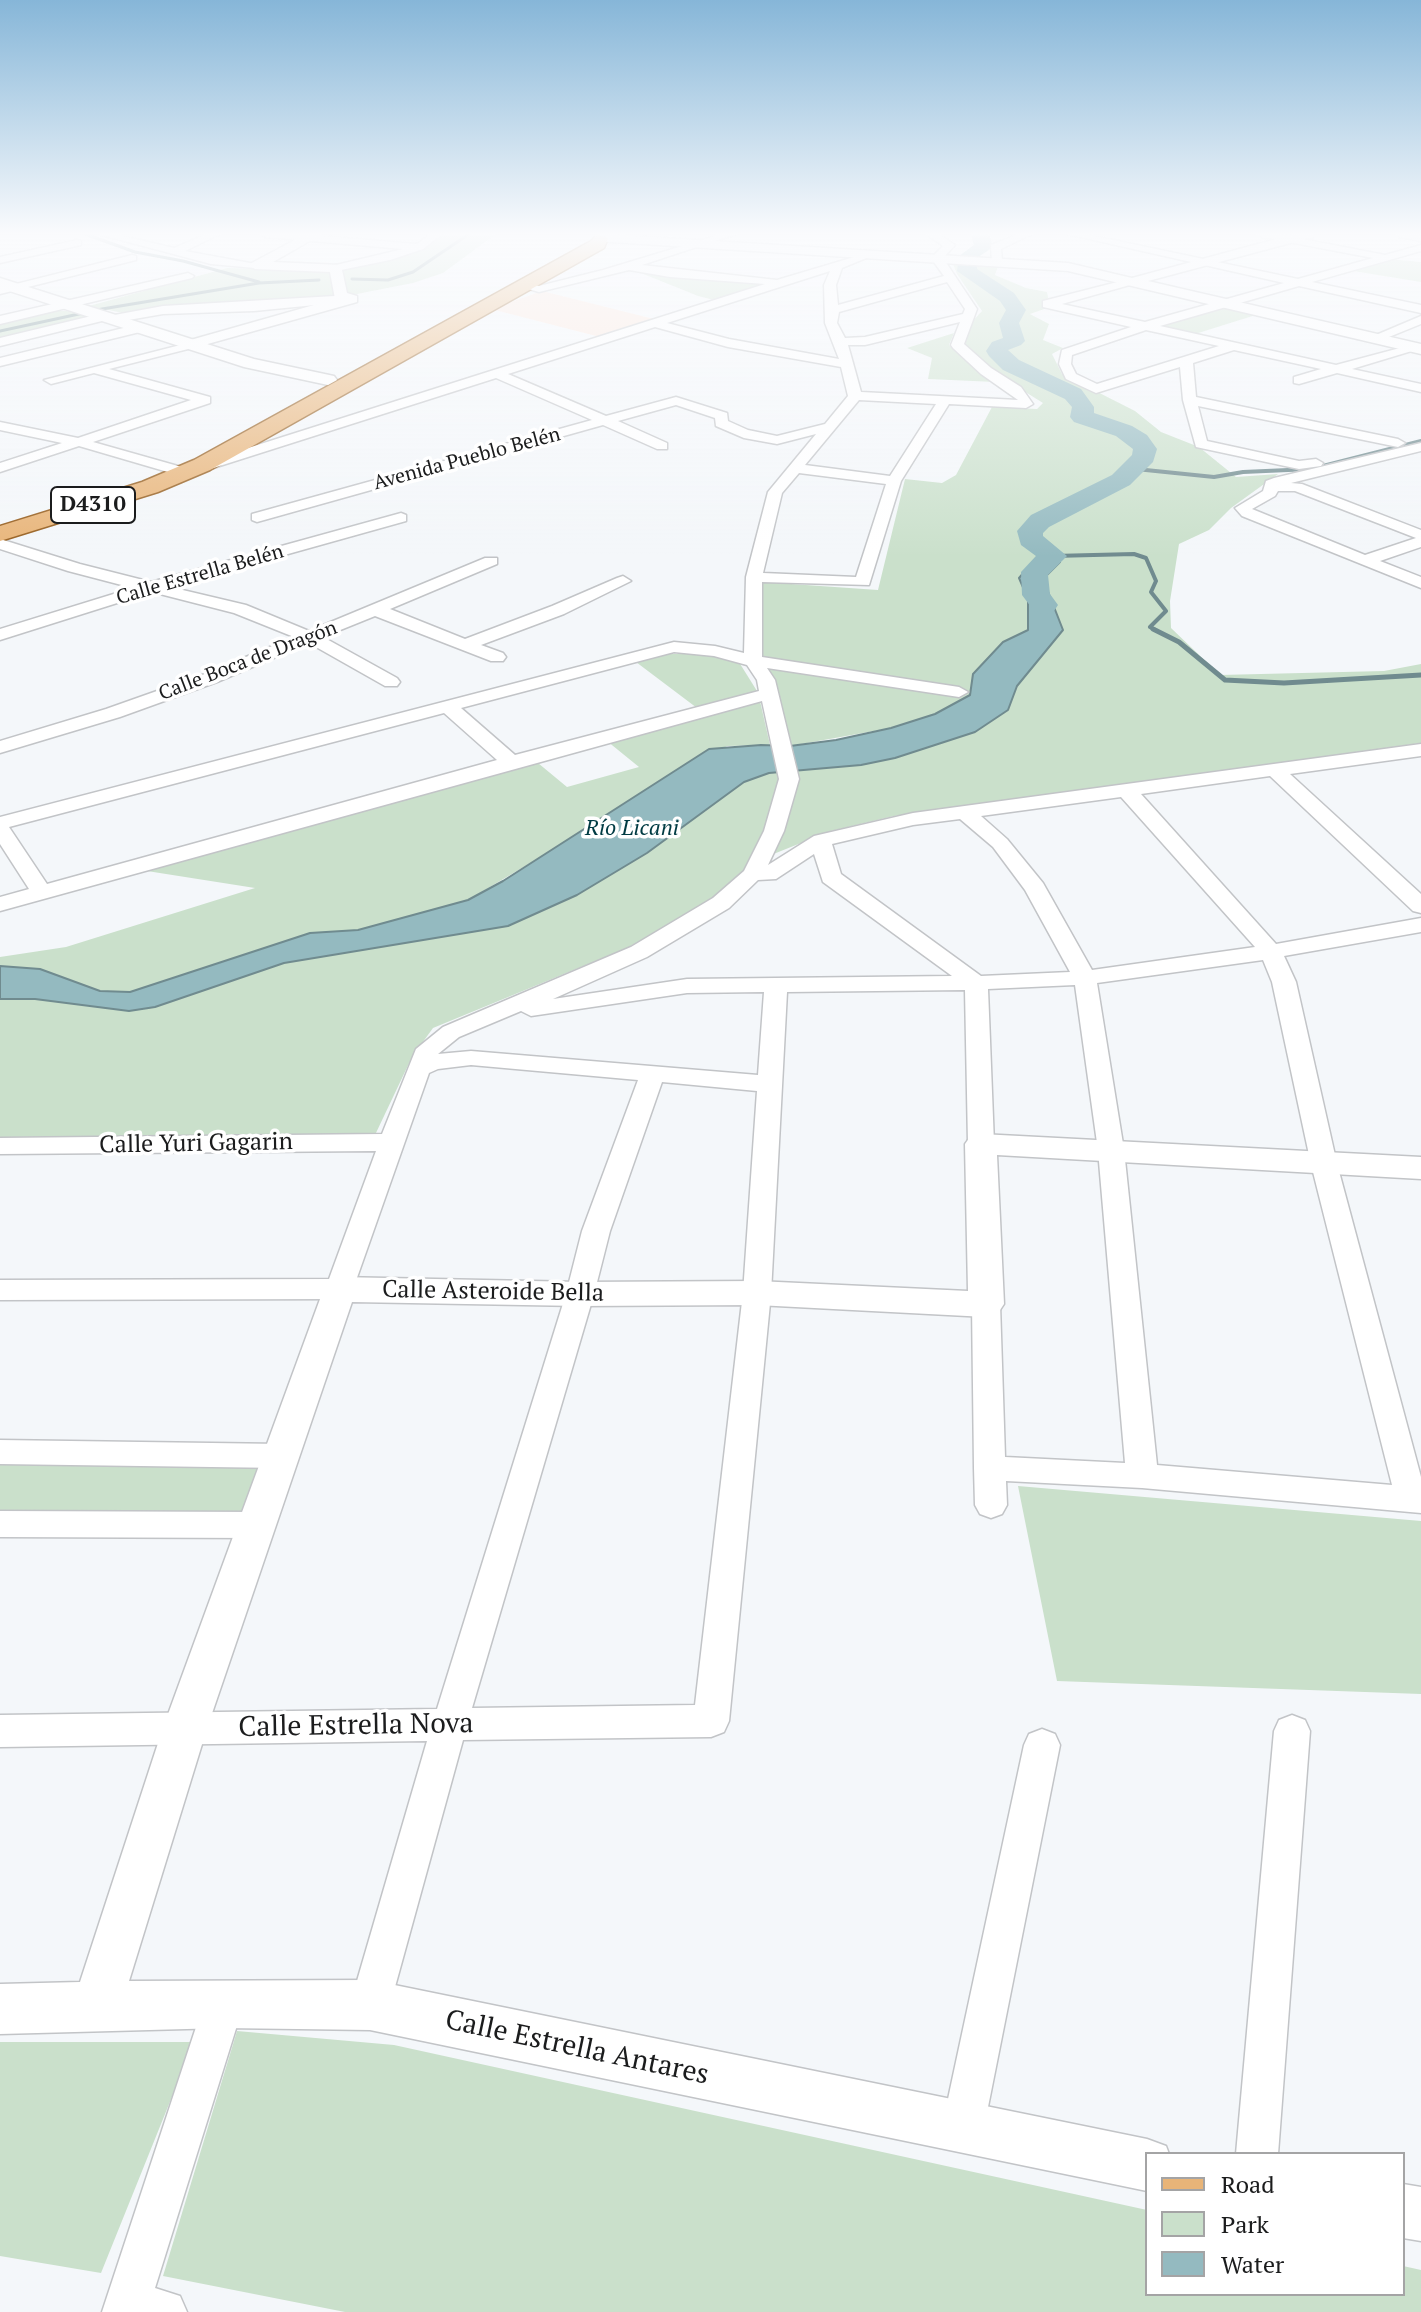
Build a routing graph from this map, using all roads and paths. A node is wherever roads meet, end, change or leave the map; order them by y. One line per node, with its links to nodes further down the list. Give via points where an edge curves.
1 (83, 342): 17 (street)
2 (185, 342): 13 (main road)
3 (199, 342): 13 (street)
4 (403, 342): 23 (main road, D4310)
5 (416, 342): 23 (main road, D4310)
6 (601, 342): 21 (street)
7 (724, 342): 18 (street)
8 (841, 342): 18 (street)
9 (958, 342): 28 (street, via 1026,404)
10 (1098, 342): 16 (street, via 1066,353 1065,364 1071,376 1096,389)
11 (1215, 342): 14 (street)
12 (1391, 342): 15 (street)
13 (192, 344): 19 (street); 23 (main road, via 250,363)
14 (1233, 346): 16 (street); 20 (street)
15 (1416, 348): 20 (street)
16 (1186, 361): 27 (street)
17 (0, 362)
18 (847, 364): 26 (street)
19 (95, 369): 22 (street); 34 (street, via 205,400)
20 (1335, 369): 24 (street); 25 (street)
21 (498, 374): 30 (street); 40 (street)
22 (51, 380)
23 (337, 380): 40 (main road, D4310)
24 (1299, 380)
25 (1421, 388)
26 (855, 396): 28 (street); 31 (street)
27 (1190, 400): 35 (street); 35 (street, via 1201,444 1299,465)
28 (944, 402): 41 (street)
29 (0, 414): 32 (street, via 9,418)
30 (607, 421): 31 (street, Avenida Pueblo Belén, via 676,401 722,416 721,423 744,434 777,440); 36 (street); 43 (street, Avenida Pueblo Belén)
31 (828, 427): 39 (street)
32 (7, 428): 34 (street)
33 (1421, 438): 35 (street)
34 (83, 443): 38 (street); 40 (street)
35 (1398, 443)
36 (662, 446)
37 (1421, 447): 42 (street, via 1279,481)
38 (0, 468)
39 (794, 468): 41 (street); 52 (street, via 775,492)
40 (175, 471): 45 (main road, D4310); 46 (main road, D4310)
41 (894, 481): 52 (street, via 863,582)
42 (1270, 490): 47 (street, via 1297,487); 50 (street, via 1243,510)
43 (257, 517)
44 (401, 518): 55 (street, Calle Estrella Belén)
45 (0, 524)
46 (0, 534)
47 (1421, 535)
48 (1421, 542): 50 (street)
49 (0, 544): 55 (street)
50 (1366, 560): 54 (street)
51 (491, 561): 56 (street, Calle Boca de Dragón)
52 (754, 577): 61 (street)
53 (623, 581): 59 (street)
54 (1421, 583)
55 (155, 586): 57 (street, Calle Estrella Belén); 58 (street, via 240,609)
56 (376, 610): 58 (street, Calle Boca de Dragón); 59 (street)
57 (0, 635)
58 (310, 637): 62 (street); 66 (street, Calle Boca de Dragón, via 113,713)
59 (464, 645): 60 (street)
60 (497, 657)
61 (753, 661): 63 (street); 64 (street); 65 (street, via 674,647)
62 (391, 682)
63 (959, 692)
64 (769, 694): 68 (street); 74 (street, via 789,779 774,831)
65 (448, 706): 68 (street); 72 (street)
66 (0, 747)
67 (1420, 751): 69 (street)
68 (512, 763): 75 (street)
69 (1275, 770): 70 (street); 77 (street)
70 (1127, 791): 71 (street); 79 (street)
71 (965, 812): 73 (street); 80 (street, via 1000,843 1035,888)
72 (0, 826): 75 (street)
73 (821, 840): 74 (street, via 768,874); 81 (street, via 831,877)
74 (753, 874): 83 (street, via 721,903 639,952)
75 (42, 893): 76 (street)
76 (0, 904)
77 (1421, 906)
78 (1421, 925): 79 (street)
79 (1271, 952): 80 (street); 91 (street, via 1284,982)
80 (1085, 978): 81 (street); 90 (street)
81 (976, 983): 82 (street); 88 (street)
82 (776, 984): 83 (street, via 687,986 537,1010); 86 (street)
83 (512, 1006): 84 (street, via 451,1032 428,1049)
84 (418, 1069): 85 (street, via 471,1058); 87 (street)
85 (653, 1074): 86 (street); 96 (street, via 596,1231)
86 (768, 1084): 95 (street)
87 (392, 1142): 89 (street, Calle Yuri Gagarin); 93 (street)
88 (981, 1144): 90 (street); 97 (street)
89 (0, 1146)
90 (1111, 1150): 91 (street); 101 (street)
91 (1324, 1164): 92 (street); 102 (street)
92 (1421, 1168)
93 (339, 1289): 94 (street, Calle Asteroide Bella); 96 (street, Calle Asteroide Bella); 99 (street)
94 (0, 1290)
95 (757, 1293): 96 (street, Calle Asteroide Bella); 97 (street, Calle Asteroide Bella); 106 (street, Calle Estrella Nova, via 711,1721)
96 (580, 1294): 106 (street)
97 (986, 1304): 100 (street)
98 (0, 1452): 99 (street)
99 (282, 1456): 105 (street)
100 (990, 1468): 101 (street); 103 (street)
101 (1142, 1476): 102 (street)
102 (1416, 1500)
103 (991, 1505)
104 (0, 1524): 105 (street)
105 (257, 1525): 107 (street)
106 (450, 1724): 107 (street, Calle Estrella Nova); 112 (street)
107 (185, 1728): 108 (street, Calle Estrella Nova); 113 (street)
108 (0, 1731)
109 (1292, 1731): 116 (street)
110 (1042, 1745): 115 (street)
111 (224, 2003): 112 (street, Calle Estrella Antares); 113 (street, Calle Estrella Antares); 118 (street)
112 (370, 2005): 115 (street, Calle Estrella Antares)
113 (96, 2008): 114 (street, Calle Estrella Antares)
114 (0, 2009)
115 (963, 2127): 117 (street, Calle Estrella Antares)
116 (1257, 2152)
117 (1145, 2165)
118 (139, 2310)

